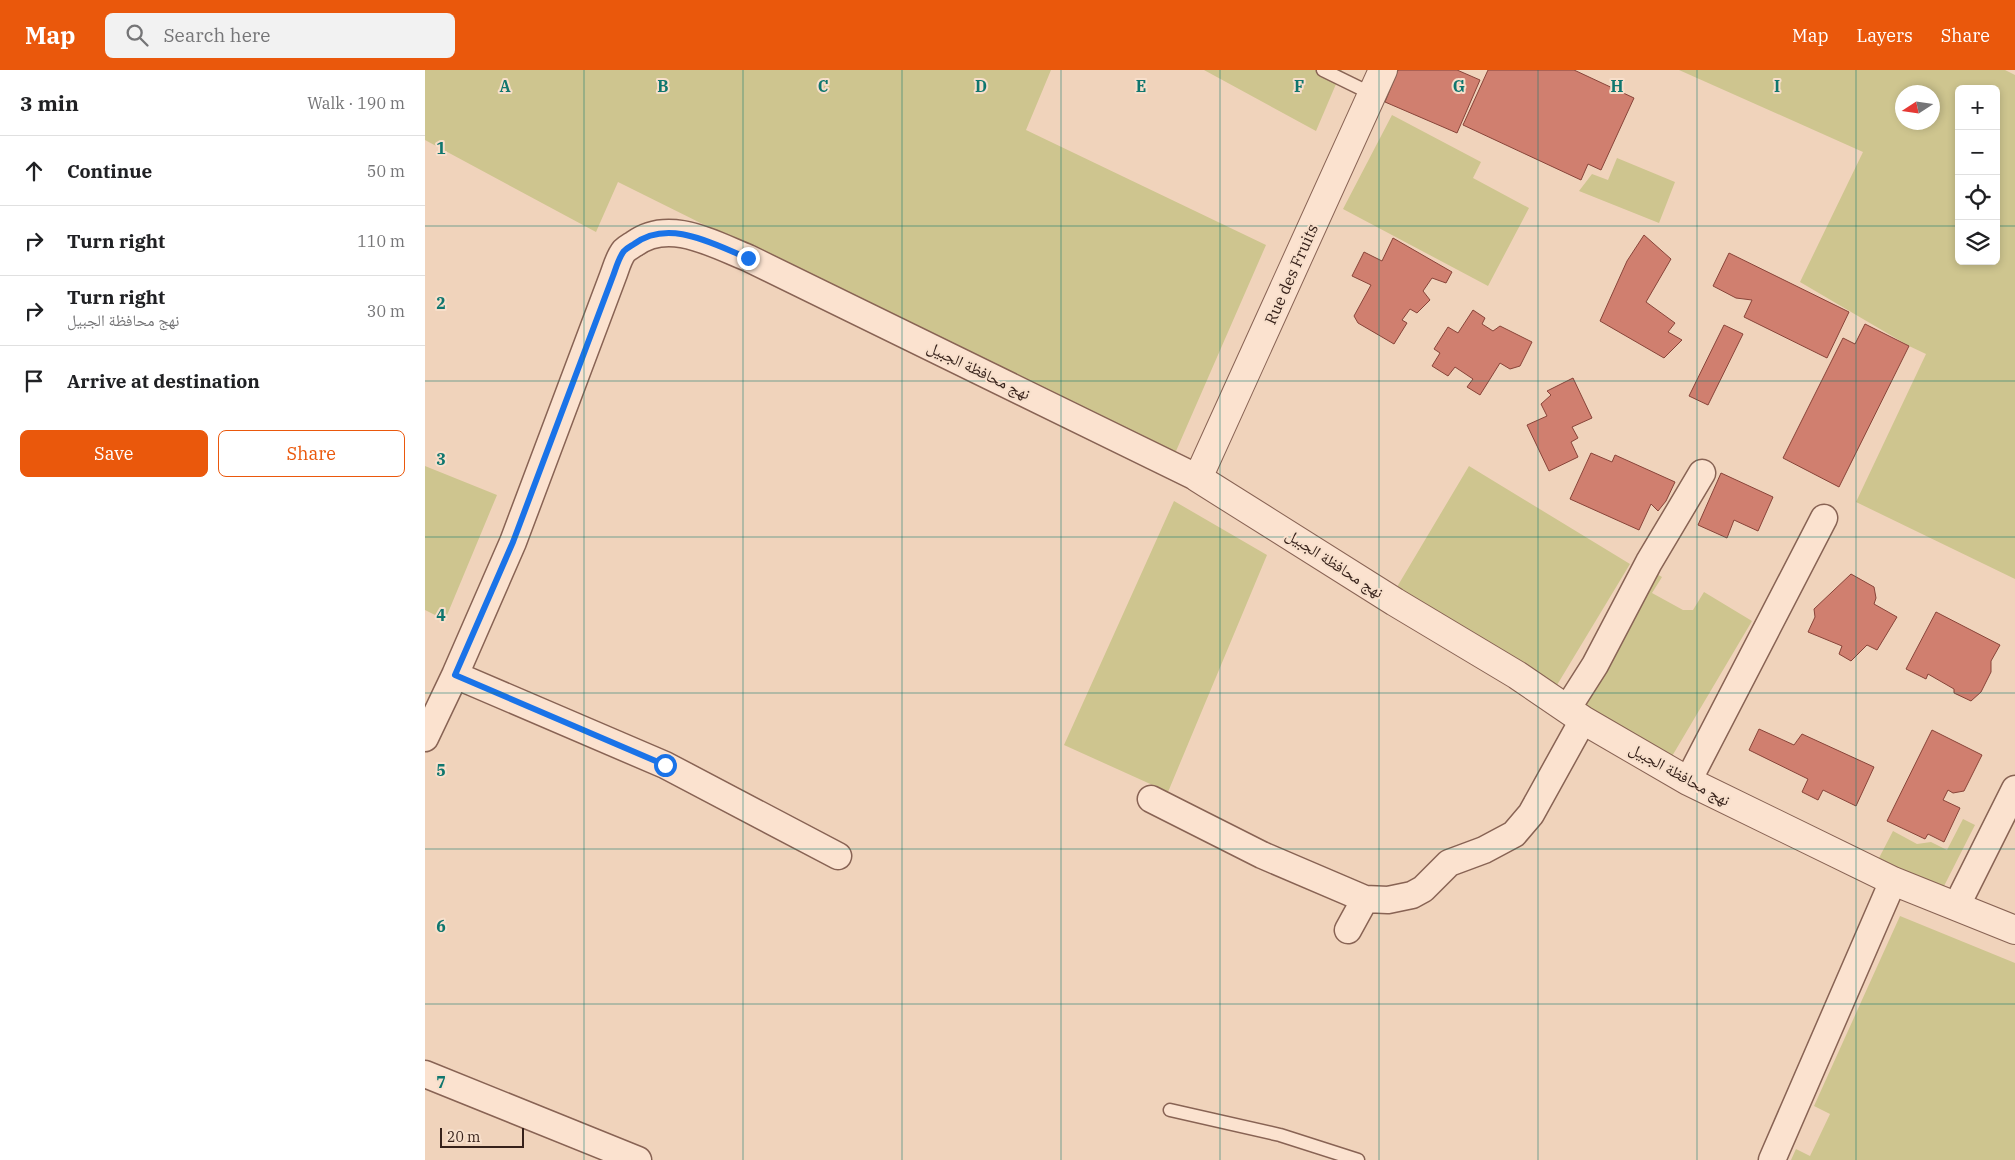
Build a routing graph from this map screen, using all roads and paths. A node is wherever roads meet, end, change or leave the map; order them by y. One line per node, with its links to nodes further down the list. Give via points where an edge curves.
1 (1323, 70): 2 (lane)
2 (1377, 82): 4 (street, Rue des Fruits)
3 (1702, 473): 7 (street, via 1649,562 1595,666)
4 (1198, 478): 6 (street, نهج محافظة الجبيل, via 748,258 695,237 669,232 655,234 624,251 513,542); 7 (street, نهج محافظة الجبيل)
5 (1823, 518): 9 (street)
6 (455, 675): 8 (street); 12 (street, via 665,765)
7 (1575, 714): 9 (street, نهج محافظة الجبيل); 14 (street, via 1531,814 1514,834 1449,863 1423,889 1412,895 1388,900)
8 (425, 738)
9 (1687, 781): 13 (street, نهج محافظة الجبيل)
10 (2015, 789): 15 (street)
11 (1151, 800): 14 (street, via 1262,855)
12 (838, 856)
13 (1893, 881): 15 (street, نهج محافظة الجبيل); 22 (street)
14 (1365, 899): 16 (street)
15 (1957, 905): 17 (street, نهج محافظة الجبيل)
16 (1348, 930)
17 (2015, 930)
18 (425, 1074): 20 (street)
19 (1170, 1110): 21 (lane, via 1280,1135)
20 (638, 1160)
21 (1358, 1160)
22 (1772, 1160)

